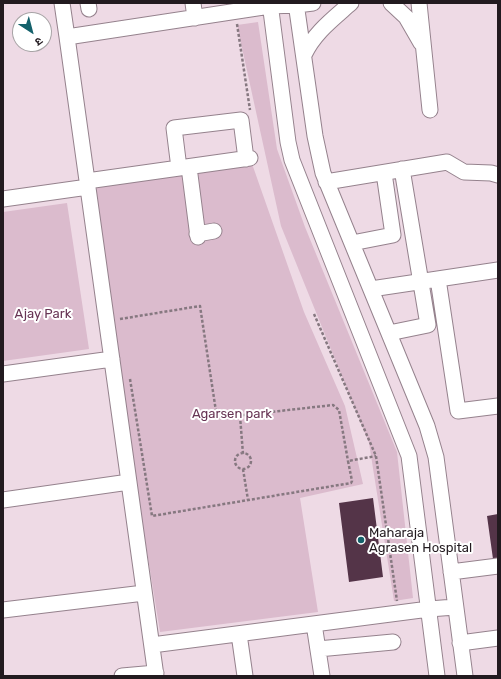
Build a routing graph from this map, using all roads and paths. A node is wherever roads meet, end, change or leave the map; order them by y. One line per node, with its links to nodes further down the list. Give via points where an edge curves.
1 (62, 3): 10 (street)
2 (313, 3): 6 (street)
3 (351, 3): 12 (street, via 324,26)
4 (391, 3): 11 (street, via 406,17)
5 (419, 3): 11 (street)
6 (296, 4): 7 (street); 12 (street)
7 (270, 5): 9 (street); 49 (street, via 292,160 409,456)
8 (194, 10): 9 (street); 10 (street)
9 (236, 12): 14 (path)
10 (67, 38): 20 (street)
11 (423, 48): 13 (street)
12 (304, 55): 19 (street, via 315,136)
13 (430, 110)
14 (251, 114)
15 (184, 168): 15 (street, via 174,128 241,120 248,158); 20 (street); 22 (street, via 198,236)
16 (402, 169): 17 (street); 18 (street, via 447,162 464,172 491,173); 23 (street)
17 (384, 172): 19 (street); 24 (street)
18 (498, 176)
19 (326, 182): 25 (street)
20 (88, 184): 21 (street); 33 (street)
21 (3, 199)
22 (214, 231)
23 (412, 232): 24 (street); 28 (street)
24 (393, 235): 25 (street)
25 (352, 243): 29 (street)
26 (498, 270): 27 (street)
27 (438, 279): 28 (street); 36 (street, via 458,411)
28 (420, 282): 29 (street); 32 (street, via 428,326)
29 (371, 289): 32 (street)
30 (314, 314): 39 (path)
31 (121, 326): 37 (path, via 120,318 200,306 217,418)
32 (389, 333): 46 (street, via 427,426 436,457)
33 (112, 359): 35 (street); 42 (street)
34 (129, 372): 44 (path, via 152,516)
35 (3, 374)
36 (498, 406)
37 (240, 416): 38 (path); 40 (path, via 334,405 339,410)
38 (243, 454): 41 (path, via 247,455 250,461 249,466); 41 (path, via 235,461 237,466)
39 (376, 456): 40 (path); 51 (path)
40 (348, 461): 44 (path, via 351,483)
41 (243, 469): 44 (path)
42 (129, 482): 43 (street); 47 (street)
43 (3, 500)
44 (248, 500)
45 (498, 566): 46 (street)
46 (451, 572): 48 (street)
47 (144, 593): 50 (street); 57 (street)
48 (455, 607): 49 (street); 56 (street)
49 (428, 609): 51 (street); 63 (street)
50 (3, 610)
51 (398, 613): 52 (street)
52 (314, 624): 53 (street); 58 (street)
53 (239, 634): 57 (street); 61 (street)
54 (498, 638): 56 (street)
55 (393, 642): 58 (street)
56 (460, 643): 64 (street)
57 (152, 645): 59 (street)
58 (318, 649): 62 (street)
59 (156, 674): 60 (street)
60 (122, 676)
61 (245, 676)
62 (322, 676)
63 (437, 676)
64 (464, 676)

